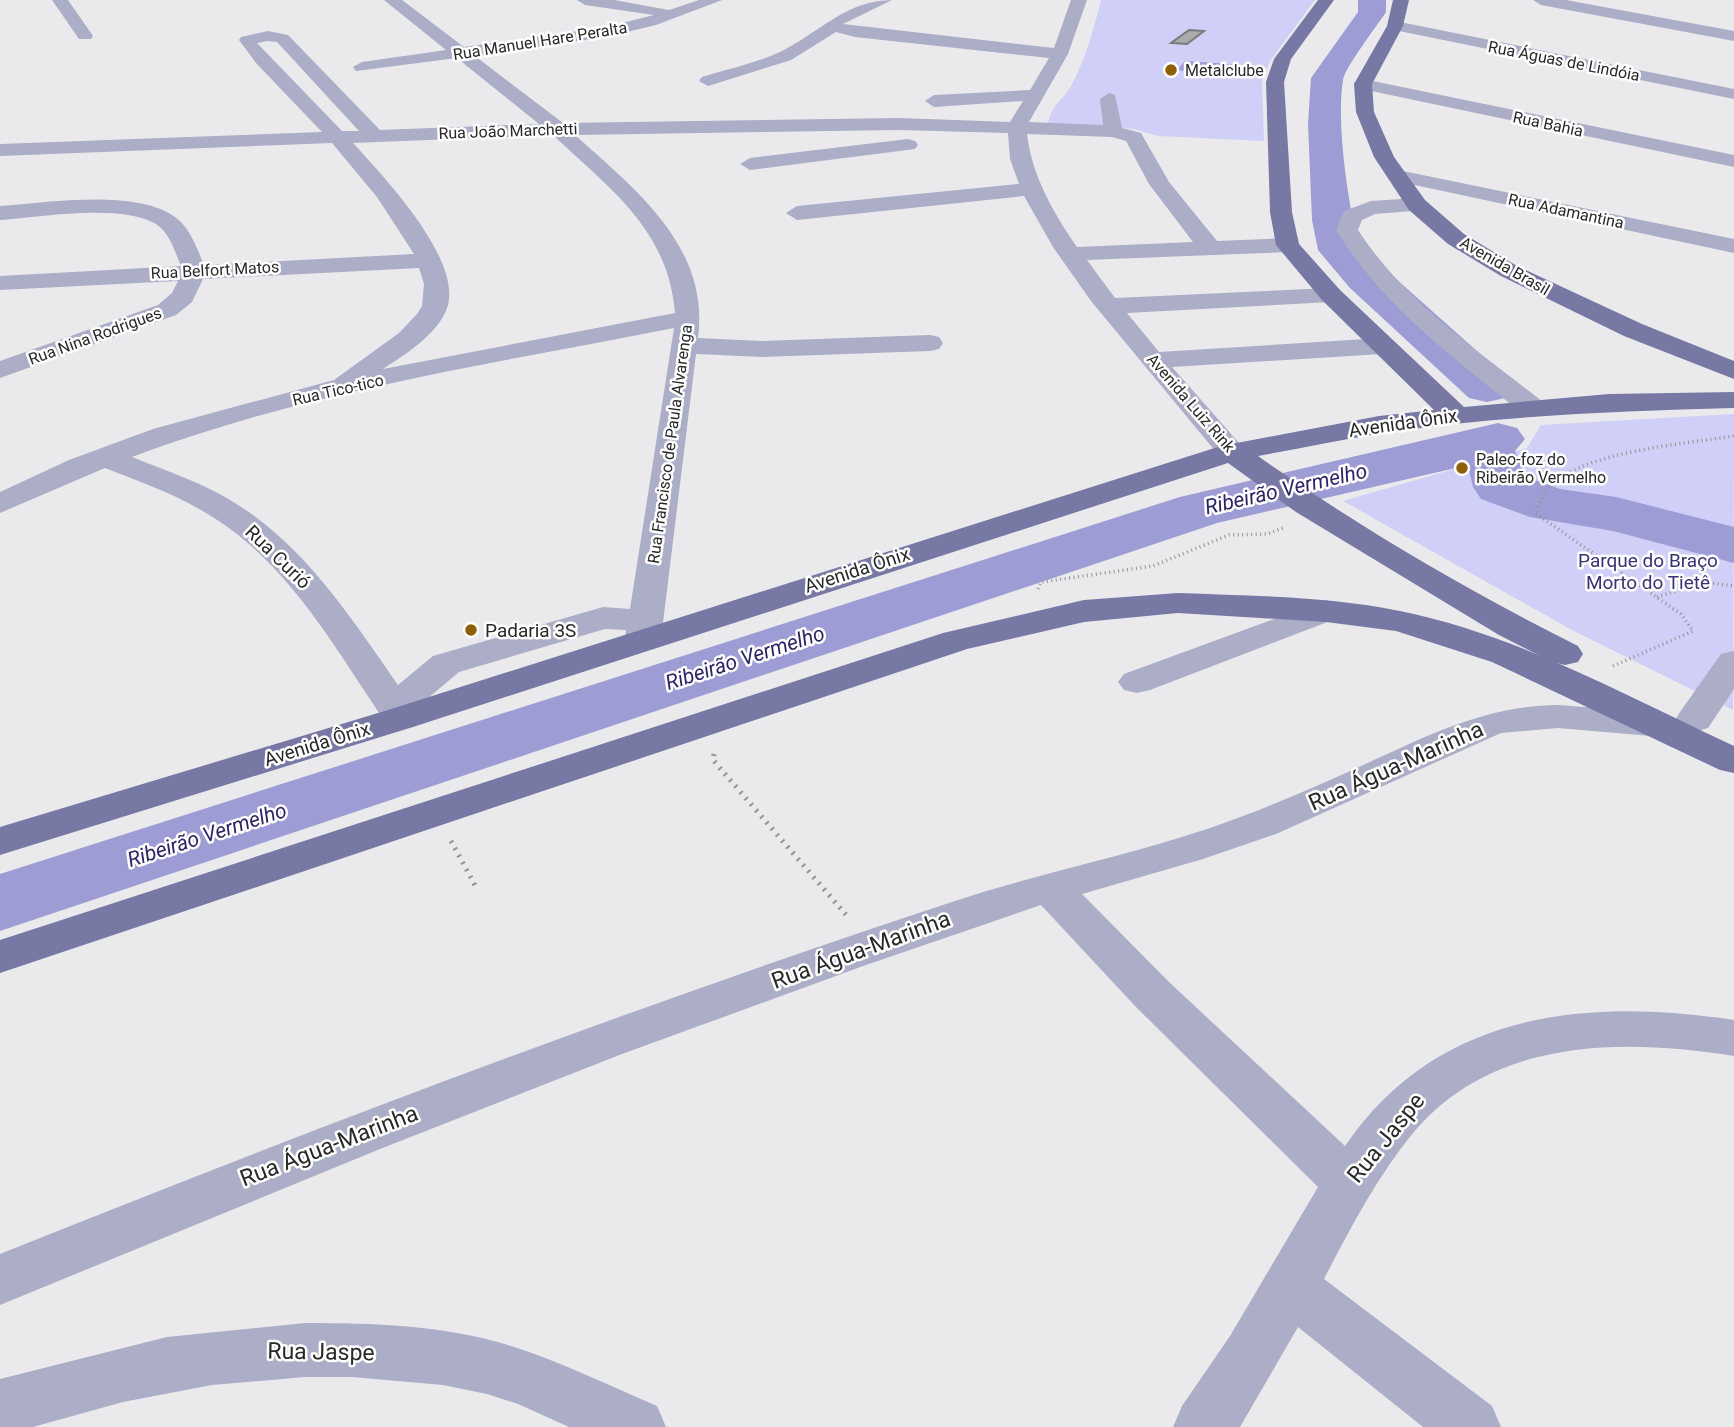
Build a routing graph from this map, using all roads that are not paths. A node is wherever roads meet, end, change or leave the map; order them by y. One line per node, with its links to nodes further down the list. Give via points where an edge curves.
1 (61, 0): 15 (street)
2 (392, 0): 17 (street, Rua Francisco de Paula Alvarenga)
3 (586, 0): 10 (street)
4 (714, 0): 10 (street, Rua Manuel Hare Peralta)
5 (884, 0): 11 (street)
6 (1080, 0): 18 (street, via 1061,30)
7 (1326, 0): 42 (main road, via 1277,70 1280,212)
8 (1401, 0): 13 (main road)
9 (1541, 0): 16 (street)
10 (674, 13): 17 (street, Rua Manuel Hare Peralta, via 606,32)
11 (852, 14): 12 (street); 14 (street, via 832,24)
12 (893, 17)
13 (1395, 26): 21 (main road); 22 (street, Rua Águas de Lindóia)
14 (837, 29): 18 (street); 20 (street, via 785,56)
15 (85, 36)
16 (1734, 36)
17 (464, 54): 19 (street, Rua Manuel Hare Peralta); 29 (street, Rua Francisco de Paula Alvarenga)
18 (1060, 54): 23 (street)
19 (362, 67)
20 (708, 81)
21 (1363, 84): 35 (street, Rua Bahia); 37 (main road, Avenida Brasil, via 1372,131)
22 (1734, 93)
23 (1033, 96): 25 (street); 30 (street)
24 (1109, 99): 31 (street)
25 (921, 102)
26 (823, 106): 27 (street)
27 (712, 111)
28 (0, 128): 34 (street)
29 (558, 129): 30 (street, Rua João Marchetti, via 899,124); 32 (street, Rua João Marchetti); 51 (street, Rua Francisco de Paula Alvarenga, via 645,210 673,253 685,287)
30 (1016, 131): 31 (street); 36 (street); 38 (street, Avenida Luiz Rink)
31 (1113, 131): 44 (street, via 1134,137 1160,184)
32 (376, 137): 33 (street, Rua João Marchetti); 33 (street, via 284,40 271,36 248,40)
33 (339, 139): 34 (street, Rua João Marchetti); 46 (street, via 411,227)
34 (4, 150)
35 (1734, 161)
36 (750, 164)
37 (1398, 176): 39 (main road, Avenida Brasil); 43 (street, Rua Adamantina)
38 (1031, 189): 41 (street); 45 (street, Avenida Luiz Rink)
39 (1417, 205): 56 (main road, Avenida Brasil, via 1456,239 1509,271); 59 (street, via 1363,210 1352,215 1347,230 1369,266 1394,292)
40 (0, 213): 47 (street, via 115,209 158,216 177,235)
41 (797, 213)
42 (1288, 245): 44 (street); 49 (main road)
43 (1734, 246)
44 (1210, 248): 45 (street)
45 (1071, 254): 50 (street, Avenida Luiz Rink)
46 (430, 260): 47 (street, Rua Belfort Matos); 57 (street, via 439,289 436,305 424,322)
47 (195, 271): 48 (street, Rua Belfort Matos); 55 (street, Rua Nina Rodrigues, via 183,298 167,310)
48 (0, 283)
49 (1331, 295): 50 (street); 53 (main road)
50 (1108, 306): 54 (street, Avenida Luiz Rink)
51 (687, 332): 52 (street, Rua Tico-tico, via 762,349); 57 (street, Rua Tico-tico); 65 (street, Rua Francisco de Paula Alvarenga)
52 (930, 343)
53 (1382, 346): 54 (street); 60 (main road)
54 (1154, 360): 61 (street, Avenida Luiz Rink)
55 (0, 370)
56 (1734, 371)
57 (337, 388): 62 (street, Rua Tico-tico, via 173,432)
58 (1734, 400): 59 (main road, Avenida Ônix)
59 (1533, 408): 60 (main road, Avenida Ônix)
60 (1457, 415): 61 (main road, Avenida Ônix)
61 (1232, 452): 65 (main road, Avenida Ônix); 69 (main road, Avenida Luiz Rink, via 1307,505 1512,627 1599,672)
62 (104, 457): 63 (street, Rua Tico-tico); 68 (street, Rua Curió, via 163,480 237,519 279,553 325,604)
63 (0, 504)
64 (1326, 611): 67 (street); 69 (main road, via 1399,621 1471,641); 74 (main road, via 1133,605 956,641 715,704 435,813)
65 (654, 638): 68 (street, via 603,618 446,664)
66 (1734, 662): 69 (street)
67 (1137, 682)
68 (398, 713): 72 (main road, Avenida Ônix)
69 (1673, 722): 70 (main road, Avenida Luiz Rink); 71 (main road, Rua Água-Marinha); 73 (street, Rua Água-Marinha, via 1550,717 1497,722 1238,833)
70 (1734, 738)
71 (1734, 761)
72 (0, 841)
73 (1049, 887): 76 (street, via 1152,994); 77 (street, Rua Água-Marinha, via 451,1099)
74 (0, 957)
75 (1734, 1038): 76 (street, Rua Jaspe, via 1643,1027 1592,1029 1502,1048 1427,1087 1390,1125)
76 (1349, 1183): 78 (street, Rua Jaspe)
77 (0, 1280)
78 (1290, 1286): 81 (street, Rua Jaspe); 82 (street)
79 (0, 1408): 80 (street, Rua Jaspe, via 124,1373 222,1356 259,1351 364,1351 488,1367)
80 (635, 1427)
81 (1204, 1427)
82 (1470, 1427)

